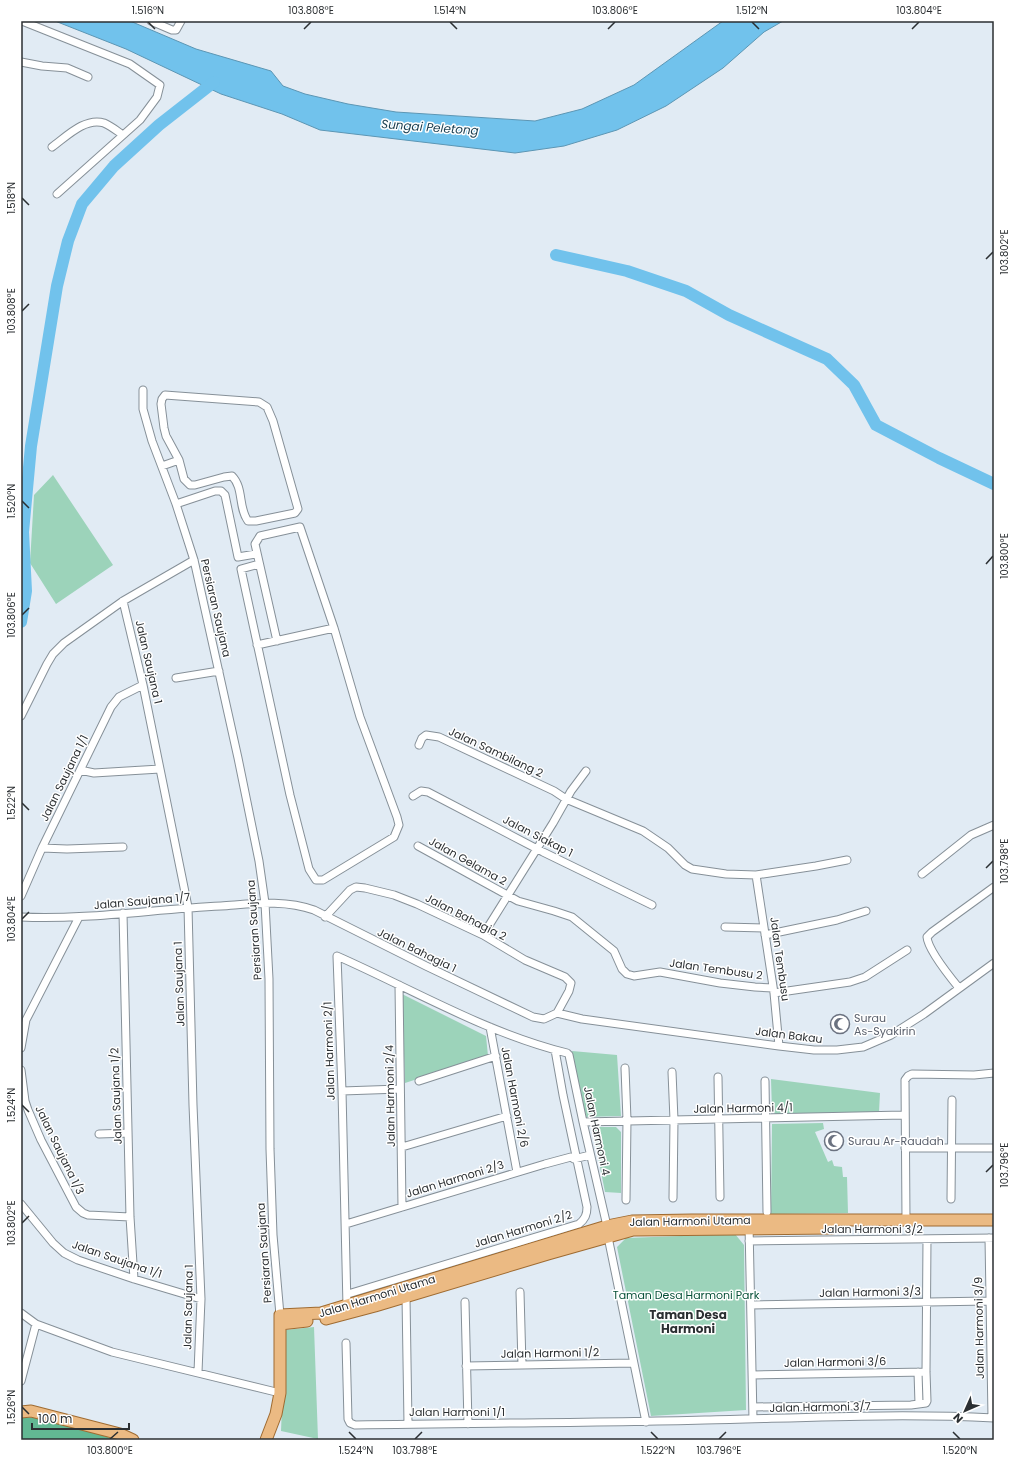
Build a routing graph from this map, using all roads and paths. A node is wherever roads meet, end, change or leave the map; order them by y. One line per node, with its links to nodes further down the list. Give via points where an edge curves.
1 (22, 21): 6 (street, via 130,64 160,85 157,97 140,120)
2 (151, 21): 3 (street, via 176,30)
3 (181, 21)
4 (21, 62): 5 (street, via 67,68)
5 (88, 77)
6 (123, 135): 7 (street, via 103,123 94,122 83,125); 8 (street)
7 (52, 147)
8 (57, 194)
9 (143, 390): 11 (street, Persiaran Saujana, via 143,409)
10 (179, 460): 10 (street, via 164,428 161,404 165,395 259,402 267,408 273,422 298,509 295,513 248,521 237,481 232,476 190,485 184,480); 11 (street)
11 (162, 466): 12 (street, Persiaran Saujana)
12 (176, 504): 13 (street, via 221,491 225,495 238,558); 14 (street, Persiaran Saujana)
13 (256, 554): 15 (street); 17 (street, via 254,544 260,536 300,527)
14 (194, 560): 16 (street); 20 (street, Persiaran Saujana)
15 (259, 564): 18 (street); 19 (street, via 241,569)
16 (124, 605): 22 (street, Jalan Saujana 1); 23 (street, via 64,643 53,654)
17 (334, 628): 18 (street); 19 (street, via 360,716 398,825 394,837 323,880 316,880 309,869)
18 (277, 641): 19 (street)
19 (257, 645)
20 (219, 671): 21 (street); 41 (street, Persiaran Saujana, via 249,810)
21 (176, 678)
22 (139, 687): 25 (street, Jalan Saujana 1); 26 (street, Jalan Saujana 1/1, via 119,697 111,707)
23 (21, 716)
24 (420, 745): 29 (street, Jalan Sambilang 2, via 426,735 439,737)
25 (160, 769): 26 (street, via 94,773); 43 (street, Jalan Saujana 1)
26 (80, 770): 33 (street, Jalan Saujana 1/1)
27 (586, 771): 29 (street, via 570,791)
28 (413, 796): 34 (street, Jalan Siakap 1, via 421,791 428,792)
29 (571, 801): 34 (street); 37 (street, via 643,831 692,869 726,874)
30 (994, 825): 36 (street, via 971,835)
31 (418, 846): 40 (street, Jalan Gelama 2)
32 (123, 847): 33 (street)
33 (42, 848): 39 (street, Jalan Saujana 1/1)
34 (537, 849): 40 (street); 42 (street, Jalan Siakap 1)
35 (847, 860): 37 (street)
36 (922, 874)
37 (761, 875): 50 (street, Jalan Tembusu)
38 (994, 887): 56 (street, via 928,937 929,944)
39 (21, 896)
40 (507, 896): 51 (street); 53 (street, Jalan Gelama 2, via 522,903 572,917 614,951)
41 (265, 903): 43 (street, Jalan Saujana 1/7); 48 (street, Jalan Bahagia 1, via 299,906 314,910); 119 (street, Persiaran Saujana, via 269,979 273,1235)
42 (652, 905)
43 (188, 908): 45 (street, Jalan Saujana 1/7); 112 (street, Jalan Saujana 1)
44 (866, 911): 50 (street, via 837,920)
45 (123, 913): 47 (street, Jalan Saujana 1/7); 81 (street, Jalan Saujana 1/2)
46 (21, 917): 47 (street, Jalan Saujana 1/7)
47 (79, 917): 61 (street, via 26,1020)
48 (325, 917): 51 (street, Jalan Bahagia 2, via 350,890 359,887 394,895); 58 (street, Jalan Bahagia 1, via 534,1018 544,1019)
49 (725, 927): 50 (street)
50 (767, 933): 57 (street, Jalan Tembusu)
51 (483, 935): 58 (street, Jalan Bahagia 2, via 525,960 565,977 571,983)
52 (907, 950): 57 (street, Jalan Tembusu 2, via 865,977 850,982)
53 (617, 959): 57 (street, Jalan Tembusu 2, via 627,974 634,976 660,972)
54 (994, 963): 56 (street, Jalan Bakau)
55 (399, 985): 59 (street, Jalan Harmoni 2/1); 71 (street, Jalan Harmoni 2/4); 72 (street, Jalan Harmoni 2/1, via 337,956)
56 (957, 989): 60 (street, Jalan Bakau, via 891,1035 863,1047 814,1050)
57 (776, 991): 60 (street, Jalan Tembusu)
58 (557, 1013): 60 (street, Jalan Bakau, via 582,1019)
59 (490, 1027): 62 (street, Jalan Harmoni 2/1); 63 (street, Jalan Harmoni 2/6)
60 (779, 1046)
61 (21, 1048)
62 (555, 1050): 80 (street, Jalan Harmoni 4, via 569,1055); 88 (street, Jalan Harmoni 2/2)
63 (496, 1056): 69 (street); 75 (street, Jalan Harmoni 2/6)
64 (625, 1068): 78 (street)
65 (21, 1070): 97 (street, Jalan Saujana 1/3, via 28,1110 76,1208 88,1215)
66 (672, 1072): 79 (street)
67 (994, 1073): 74 (street, via 912,1074 905,1080)
68 (718, 1078): 77 (street)
69 (419, 1081)
70 (765, 1081): 76 (street)
71 (400, 1089): 72 (street); 83 (street, Jalan Harmoni 2/4)
72 (342, 1091): 100 (street, Jalan Harmoni 2/1)
73 (952, 1100): 85 (street)
74 (904, 1115): 76 (street, Jalan Harmoni 4/1); 84 (street)
75 (507, 1116): 83 (street); 89 (street, Jalan Harmoni 2/6)
76 (765, 1118): 77 (street, Jalan Harmoni 4/1); 96 (street)
77 (719, 1119): 79 (street, Jalan Harmoni 4/1); 90 (street)
78 (626, 1120): 79 (street, Jalan Harmoni 4/1); 80 (street, Jalan Harmoni 4/1); 93 (street)
79 (674, 1120): 91 (street)
80 (583, 1122): 87 (street, Jalan Harmoni 4)
81 (128, 1133): 82 (street); 97 (street, Jalan Saujana 1/2)
82 (99, 1134)
83 (402, 1148): 95 (street, Jalan Harmoni 2/4)
84 (905, 1148): 85 (street); 98 (street)
85 (951, 1148): 86 (street); 92 (street)
86 (994, 1148)
87 (590, 1153): 88 (street, Jalan Harmoni 2/3); 102 (street, Jalan Harmoni 4)
88 (574, 1157): 89 (street, Jalan Harmoni 2/3); 110 (street, Jalan Harmoni 2/2, via 587,1212 579,1224)
89 (518, 1172): 95 (street, Jalan Harmoni 2/3)
90 (720, 1197)
91 (673, 1198)
92 (951, 1199)
93 (626, 1200)
94 (21, 1204): 108 (street, Jalan Saujana 1/1, via 52,1243 64,1253)
95 (402, 1207): 100 (street, Jalan Harmoni 2/3)
96 (767, 1212)
97 (130, 1217): 108 (street, Jalan Saujana 1/2)
98 (906, 1220): 99 (main road, Jalan Harmoni Utama); 101 (main road, Jalan Harmoni Utama)
99 (994, 1220)
100 (346, 1224): 110 (street, Jalan Harmoni 2/1)
101 (749, 1224): 102 (main road, Jalan Harmoni Utama, via 632,1221); 103 (main road, Jalan Harmoni Utama); 104 (main road, Jalan Harmoni Utama, via 633,1230); 107 (street)
102 (607, 1226): 117 (main road, Jalan Harmoni Utama)
103 (994, 1227)
104 (608, 1237): 111 (main road, Jalan Harmoni Utama); 122 (street)
105 (991, 1238): 106 (street, Jalan Harmoni 3/2); 113 (street, Jalan Harmoni 3/9)
106 (927, 1239): 107 (street, Jalan Harmoni 3/2); 115 (street)
107 (749, 1241): 116 (street)
108 (134, 1279): 112 (street, Jalan Saujana 1/1)
109 (520, 1292): 123 (street)
110 (348, 1294): 117 (street, Jalan Harmoni 2/1)
111 (406, 1297): 117 (main road, Jalan Harmoni Utama); 135 (street)
112 (201, 1299): 125 (street, Jalan Saujana 1)
113 (989, 1301): 115 (street, Jalan Harmoni 3/3); 132 (street, Jalan Harmoni 3/9)
114 (465, 1302): 124 (street)
115 (927, 1302): 116 (street, Jalan Harmoni 3/3); 126 (street)
116 (751, 1306): 127 (street)
117 (348, 1310): 119 (main road, Jalan Harmoni Utama, via 321,1320)
118 (21, 1313): 120 (street)
119 (280, 1319): 129 (main road)
120 (36, 1324): 125 (street, via 112,1352); 128 (street)
121 (346, 1343): 135 (street, Jalan Harmoni 1/1, via 350,1423)
122 (634, 1363): 123 (street, Jalan Harmoni 1/2); 134 (street)
123 (522, 1365): 124 (street, Jalan Harmoni 1/2)
124 (466, 1366): 136 (street)
125 (198, 1372): 129 (street)
126 (922, 1372): 127 (street, Jalan Harmoni 3/6); 130 (street, via 927,1402 924,1404)
127 (752, 1375): 130 (street)
128 (21, 1382)
129 (280, 1393): 138 (main road, via 276,1414)
130 (753, 1407): 133 (street)
131 (21, 1412): 137 (main road, via 31,1411 120,1434)
132 (993, 1418): 133 (street, Jalan Harmoni 3/7, via 924,1416)
133 (754, 1419): 134 (street, Jalan Harmoni 3/7)
134 (646, 1422): 136 (street, Jalan Harmoni 1/1)
135 (408, 1424): 136 (street, Jalan Harmoni 1/1)
136 (468, 1424)
137 (133, 1440)
138 (266, 1440)

